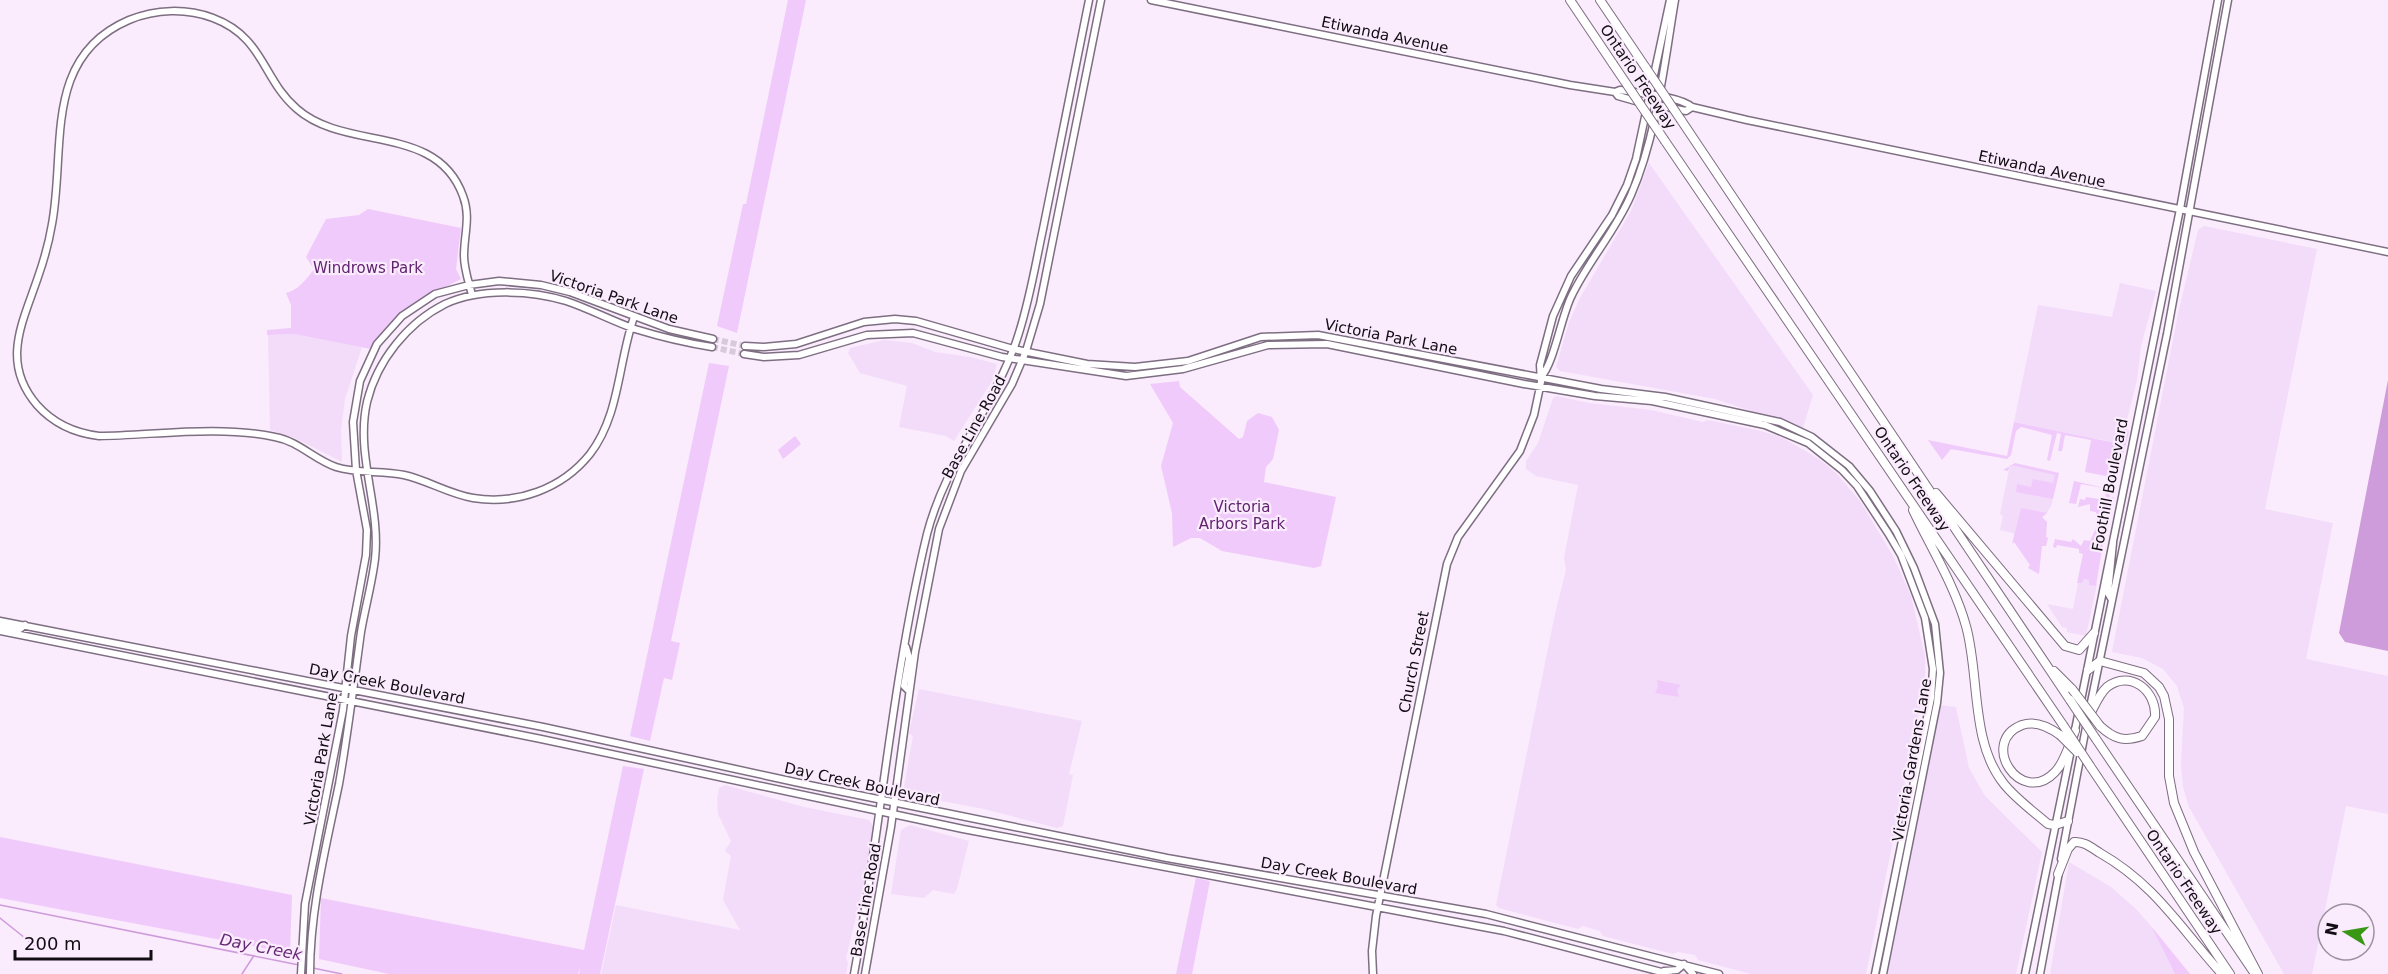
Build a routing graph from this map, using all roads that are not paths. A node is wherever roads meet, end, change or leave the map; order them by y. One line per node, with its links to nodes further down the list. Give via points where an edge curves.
1 (1089, 0): 25 (main road, Base Line Road, via 1027,305)
2 (1101, 0): 26 (main road, Base Line Road, via 1040,304)
3 (1151, 0): 10 (main road, Etiwanda Avenue)
4 (1570, 0): 37 (highway, Ontario Freeway, bridge)
5 (1600, 0): 36 (highway, Ontario Freeway, bridge)
6 (1670, 0): 11 (main road)
7 (1675, 0): 11 (main road)
8 (2218, 0): 15 (main road, Foothill Boulevard)
9 (2228, 0): 16 (main road, Foothill Boulevard)
10 (1615, 92): 11 (main road, Etiwanda Avenue); 12 (main road, Etiwanda Avenue)
11 (1653, 96): 12 (main road, Church Street); 13 (main road, Church Street); 14 (main road, Etiwanda Avenue, via 1687,103)
12 (1648, 103): 13 (main road, Etiwanda Avenue); 30 (main road, Church Street, via 1636,159 1619,203 1571,276 1553,316 1540,365)
13 (1656, 105): 14 (main road, Etiwanda Avenue, via 1686,111); 30 (main road, Church Street, via 1631,195 1576,288 1560,324 1548,370)
14 (1692, 108): 15 (main road, Etiwanda Avenue)
15 (2180, 209): 16 (main road, Etiwanda Avenue); 38 (main road, Foothill Boulevard)
16 (2190, 211): 17 (main road, Etiwanda Avenue); 39 (main road, Foothill Boulevard)
17 (2388, 252)
18 (469, 285): 19 (main road); 20 (main road, Victoria Park Lane, via 499,280 542,285); 34 (main road, Victoria Park Lane, via 440,292 414,306 377,344 356,396); 34 (main road, via 464,256 467,207 448,171 413,146 338,130 310,119 286,98 257,51 226,25 189,13 143,14 98,39 79,60 63,102 52,224 16,342 21,375 31,397 52,419 89,435 245,432 279,437 331,465)
19 (472, 295): 21 (main road, Victoria Park Lane, via 559,299); 35 (main road, Victoria Park Lane, via 446,304 424,318 387,357 367,403)
20 (634, 317): 21 (main road); 22 (main road, Victoria Park Lane)
21 (630, 327): 24 (main road, Victoria Park Lane); 35 (main road, via 605,432 569,477 540,492 496,500 472,498 408,476)
22 (713, 339)
23 (745, 346): 25 (main road, Victoria Park Lane, via 781,347 864,322 895,319 916,321)
24 (712, 347)
25 (1013, 349): 26 (main road, Victoria Park Lane); 28 (main road, Base Line Road)
26 (1026, 351): 29 (main road, Base Line Road); 30 (main road, Victoria Park Lane, via 1110,366 1154,366 1188,361 1261,338 1318,335)
27 (744, 354): 28 (main road, Victoria Park Lane, via 799,356 867,335 904,333)
28 (1010, 357): 29 (main road, Victoria Park Lane); 45 (main road, Base Line Road, via 957,456 935,508)
29 (1023, 359): 31 (main road, Victoria Park Lane, via 1095,372 1146,375 1183,369 1258,347 1327,344); 50 (main road, Base Line Road, via 1004,400 968,458 946,509)
30 (1541, 378): 31 (main road, Church Street); 33 (main road, Victoria Gardens Lane, via 1665,397 1771,420 1792,426)
31 (1540, 386): 32 (main road, Victoria Gardens Lane, via 1652,401 1765,425); 64 (main road, Church Street, via 1534,416 1520,451 1458,537 1447,564)
32 (1796, 437): 33 (main road, via 1800,435); 76 (main road, Victoria Gardens Lane, via 1842,470 1883,524 1919,599 1932,652 1931,698)
33 (1834, 453): 77 (main road, Victoria Gardens Lane, via 1870,491 1896,531 1935,624 1939,656 1940,685)
34 (356, 470): 35 (main road); 49 (main road, Victoria Park Lane, via 367,545)
35 (367, 470): 51 (main road, Victoria Park Lane, via 377,538)
36 (1924, 481): 44 (highway, via 1952,509 2065,646 2079,650); 46 (highway, Ontario Freeway)
37 (1900, 485): 56 (highway, Ontario Freeway, bridge); 62 (highway, via 1963,616 1973,656 1983,738 1992,764 2012,792 2047,823)
38 (2112, 533): 39 (main road, via 2114,556 2108,593); 44 (main road, Foothill Boulevard)
39 (2112, 600): 47 (main road, Foothill Boulevard)
40 (0, 621): 41 (main road, Day Creek Boulevard)
41 (25, 625): 42 (main road, via 20,629); 49 (main road, Day Creek Boulevard)
42 (0, 626)
43 (0, 632): 52 (main road, Day Creek Boulevard)
44 (2094, 633): 48 (main road, Foothill Boulevard)
45 (906, 643): 50 (main road, via 909,658 903,686); 57 (main road, Base Line Road)
46 (2038, 655): 54 (highway, bridge, via 2072,689 2100,726 2120,740 2142,736 2155,717 2152,698 2139,684 2114,682 2104,690); 82 (highway, Ontario Freeway, bridge)
47 (2100, 661): 48 (highway); 54 (main road, Foothill Boulevard); 82 (highway, via 2144,674 2164,696 2174,803 2194,852)
48 (2088, 670): 55 (main road, Foothill Boulevard)
49 (345, 689): 51 (main road, Day Creek Boulevard); 52 (main road, Victoria Park Lane)
50 (908, 690): 58 (main road, Base Line Road)
51 (353, 691): 53 (main road, Victoria Park Lane); 57 (main road, Day Creek Boulevard, via 543,727)
52 (344, 700): 53 (main road, Day Creek Boulevard); 67 (main road, Victoria Park Lane, via 308,886)
53 (352, 702): 59 (main road, Day Creek Boulevard); 69 (main road, Victoria Park Lane, via 315,906)
54 (2087, 720): 61 (main road, Foothill Boulevard)
55 (2075, 730): 56 (highway, bridge, via 2059,767 2046,779 2025,781 2007,766 2005,743 2011,733 2019,726 2039,724 2060,735); 62 (main road, Foothill Boulevard)
56 (2090, 766): 81 (highway, Ontario Freeway)
57 (882, 800): 58 (main road, Day Creek Boulevard); 59 (main road, Base Line Road)
58 (894, 802): 60 (main road, Base Line Road); 64 (main road, Day Creek Boulevard, via 1167,858)
59 (881, 812): 60 (main road, Day Creek Boulevard); 70 (main road, Base Line Road)
60 (893, 814): 65 (main road, Day Creek Boulevard, via 1166,869); 71 (main road, Base Line Road)
61 (2068, 821): 62 (highway); 63 (main road, Foothill Boulevard)
62 (2055, 825): 78 (main road, Foothill Boulevard)
63 (2058, 874): 79 (main road, Foothill Boulevard); 80 (highway, via 2074,843 2083,843 2113,861 2155,894)
64 (1381, 895): 65 (main road, Church Street); 66 (main road, Day Creek Boulevard, via 1500,917)
65 (1378, 906): 68 (main road, Day Creek Boulevard, via 1504,931); 72 (main road, Church Street, via 1372,942)
66 (1684, 964): 68 (main road, via 1677,970); 74 (main road); 75 (main road, Day Creek Boulevard)
67 (301, 971)
68 (1658, 971): 73 (main road, Day Creek Boulevard)
69 (310, 974)
70 (854, 974)
71 (865, 974)
72 (1373, 974)
73 (1669, 974)
74 (1694, 974)
75 (1719, 974)
76 (1875, 974)
77 (1883, 974)
78 (2025, 974)
79 (2040, 974)
80 (2222, 974)
81 (2230, 974)
82 (2256, 974)

